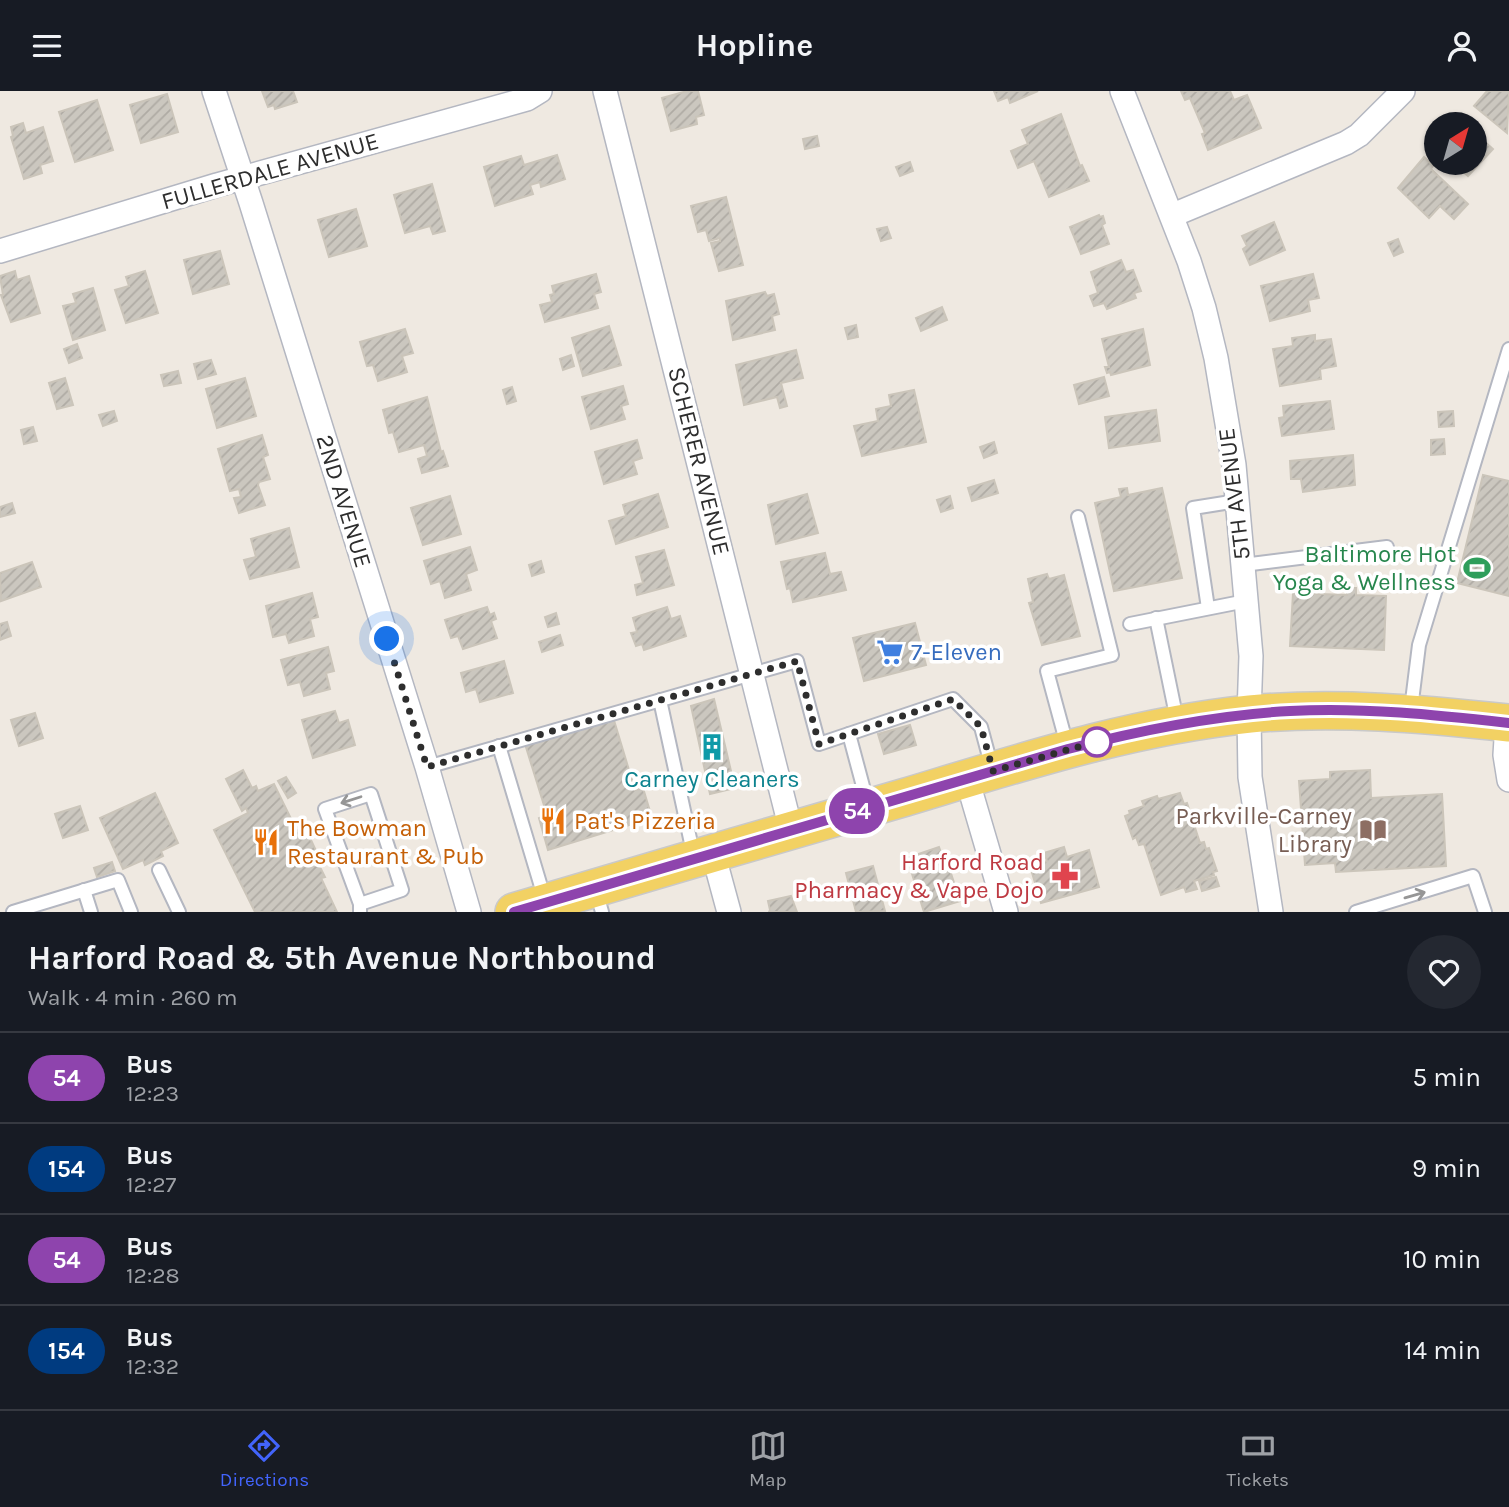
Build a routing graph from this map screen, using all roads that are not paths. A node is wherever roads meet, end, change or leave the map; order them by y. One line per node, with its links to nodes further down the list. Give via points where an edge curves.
1 (214, 91): 6 (street, 2ND AVENUE)
2 (540, 91): 6 (street, FULLERDALE AVENUE, via 527,99)
3 (605, 91): 18 (street, SCHERER AVENUE)
4 (1122, 91): 7 (street, 5TH AVENUE)
5 (1402, 91): 7 (street, via 1346,143)
6 (242, 177): 8 (street, FULLERDALE AVENUE); 27 (street, 2ND AVENUE)
7 (1173, 215): 10 (street, 5TH AVENUE, via 1216,358)
8 (0, 251)
9 (1509, 349): 21 (lane, via 1419,645)
10 (1237, 501): 13 (street, 5TH AVENUE); 15 (lane, via 1193,508)
11 (1078, 517): 26 (lane, via 1112,655 1047,671)
12 (1387, 547): 13 (lane)
13 (1243, 565): 14 (street, 5TH AVENUE)
14 (1246, 601): 15 (lane); 20 (street, 5TH AVENUE, via 1251,656)
15 (1208, 608): 16 (lane)
16 (1156, 618): 17 (lane); 23 (lane)
17 (1129, 624)
18 (752, 674): 19 (lane); 24 (lane, via 797,661 819,744); 31 (street, SCHERER AVENUE)
19 (660, 700): 25 (lane); 32 (lane)
20 (1249, 714): 21 (main road, via 1340,710); 23 (main road); 46 (street, 5TH AVENUE, via 1250,777)
21 (1411, 714): 22 (main road)
22 (1508, 723): 29 (street, via 1505,755)
23 (1178, 724): 26 (main road)
24 (849, 734): 28 (lane, via 953,699 981,727); 30 (lane)
25 (499, 746): 27 (lane); 36 (lane)
26 (1068, 749): 28 (main road)
27 (427, 767): 43 (street, 2ND AVENUE)
28 (980, 775): 30 (main road); 45 (street)
29 (1509, 780)
30 (869, 807): 31 (main road)
31 (791, 831): 32 (main road)
32 (704, 856): 35 (main road); 44 (street)
33 (159, 870): 42 (lane)
34 (84, 890): 38 (lane); 40 (lane); 41 (lane, via 118,880)
35 (598, 900): 36 (main road)
36 (530, 907)
37 (360, 908): 37 (lane, one-way to 37, via 402,890 370,794 325,809)
38 (29, 910): 39 (lane)
39 (13, 912)
40 (91, 912)
41 (131, 912)
42 (179, 912)
43 (469, 912)
44 (729, 912)
45 (1006, 912)
46 (1271, 912)
47 (1356, 912): 48 (lane, one-way to 48, via 1473,876)
48 (1485, 912)

